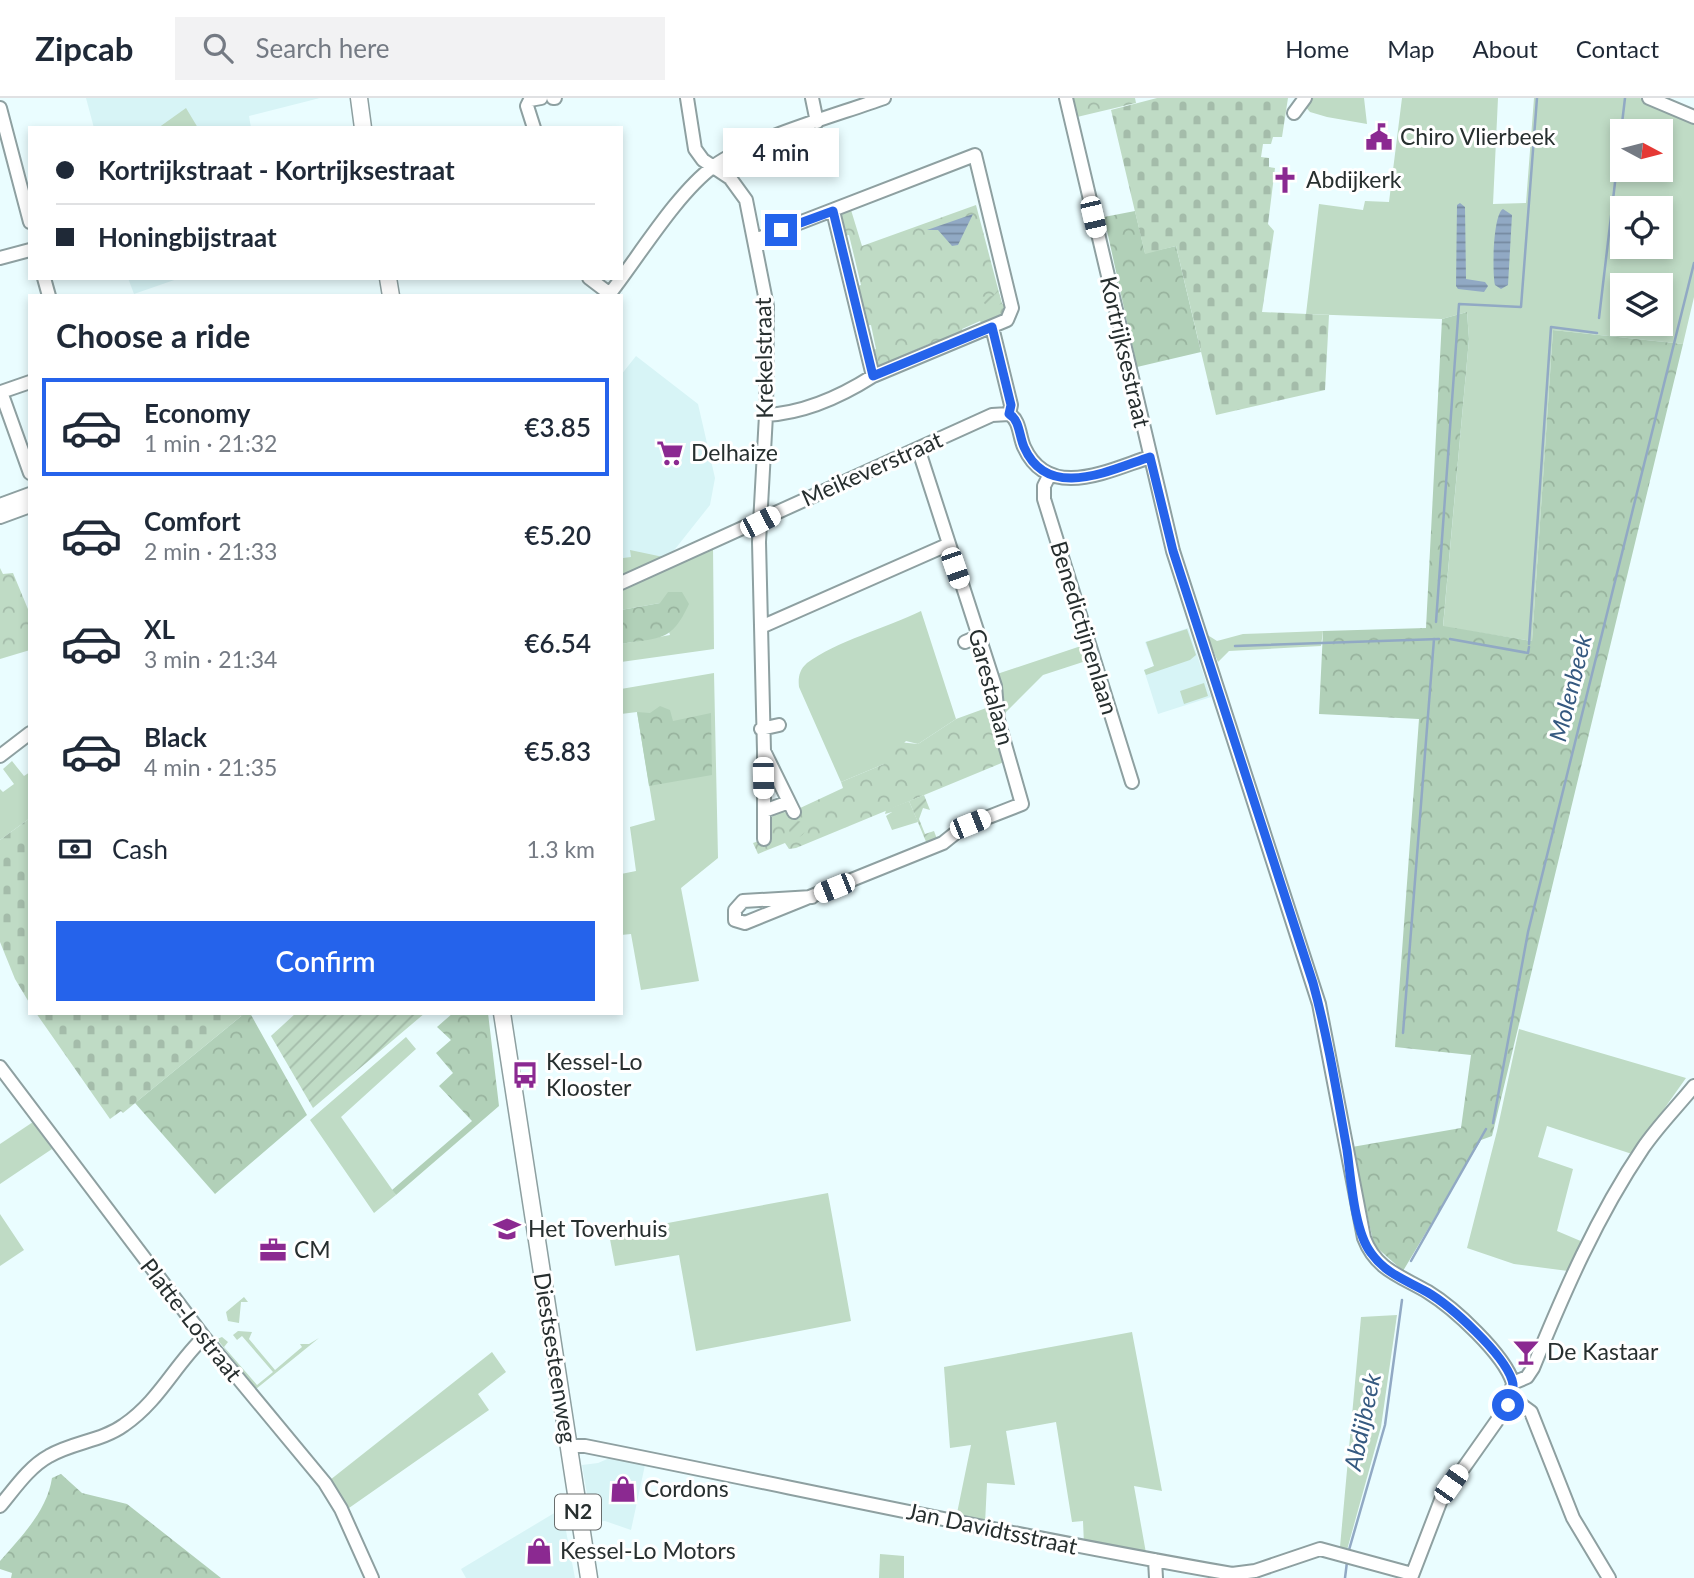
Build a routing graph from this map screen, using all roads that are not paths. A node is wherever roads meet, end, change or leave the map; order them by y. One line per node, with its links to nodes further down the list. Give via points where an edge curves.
1 (359, 98): 13 (main road)
2 (541, 98): 14 (street, via 530,100 527,106)
3 (687, 98): 15 (street, Krekelstraat, via 695,149)
4 (813, 98): 12 (street)
5 (884, 98): 12 (street)
6 (1066, 98): 33 (street, Kortrijksestraat)
7 (1297, 98): 8 (street, via 1294,113)
8 (1305, 98)
9 (1648, 98): 11 (street)
10 (0, 108): 17 (street)
11 (1694, 117)
12 (817, 122): 15 (street)
13 (363, 126)
14 (533, 126)
15 (715, 166): 18 (street, Krekelstraat, via 740,188); 21 (street, via 688,192)
16 (833, 211): 18 (street); 26 (street, via 975,155 1012,308 1007,320); 27 (street)
17 (28, 214)
18 (755, 240): 31 (street, Krekelstraat, via 767,306)
19 (28, 251): 20 (street)
20 (0, 258)
21 (623, 277)
22 (591, 280): 24 (street)
23 (621, 280): 25 (street)
24 (608, 294)
25 (610, 294)
26 (992, 327): 27 (street); 30 (street, via 1011,405)
27 (873, 376): 31 (street, via 803,410)
28 (28, 383): 29 (street)
29 (0, 392): 34 (street)
30 (1009, 414): 32 (street, Meikeverstraat, via 992,415); 35 (street, via 1015,418 1029,456)
31 (766, 415): 40 (street, Krekelstraat)
32 (919, 451): 40 (street, Meikeverstraat); 41 (street, Garestalaan)
33 (1150, 457): 35 (street, via 1080,479); 61 (street, Kortrijksestraat, via 1177,563 1316,993 1368,1250 1393,1275 1447,1307 1491,1350)
34 (28, 468)
35 (1050, 474): 51 (street, Benedictijnenlaan, via 1044,499)
36 (28, 495): 37 (street)
37 (0, 505)
38 (28, 507): 39 (street)
39 (0, 517)
40 (760, 522): 42 (street, Meikeverstraat); 43 (street, Krekelstraat)
41 (947, 545): 43 (street); 44 (street, Garestalaan)
42 (623, 582)
43 (761, 627): 47 (street, Krekelstraat)
44 (979, 636): 45 (street); 54 (street, Garestalaan, via 1022,804 963,827 943,843)
45 (965, 642)
46 (779, 725): 47 (street)
47 (761, 729): 49 (street, Krekelstraat)
48 (28, 735): 50 (street)
49 (764, 751): 52 (street); 52 (street, via 792,807)
50 (0, 756)
51 (1132, 782)
52 (764, 811): 53 (street)
53 (764, 839)
54 (812, 897): 55 (street); 56 (street)
55 (760, 900): 56 (street); 56 (street, via 743,901 734,912 739,924)
56 (761, 917)
57 (502, 1015): 63 (main road, Diestsesteenweg / N2)
58 (0, 1067): 60 (street, Platte-Lostraat)
59 (1694, 1086): 61 (street, via 1644,1146 1617,1189 1580,1259 1533,1368 1527,1377)
60 (204, 1338): 64 (street, via 146,1408 98,1439 49,1456); 67 (street, Platte-Lostraat, via 325,1483)
61 (1513, 1383): 62 (street)
62 (1512, 1398): 66 (street, via 1441,1500); 70 (street, via 1531,1412 1573,1518)
63 (568, 1446): 65 (street, Jan Davidtsstraat); 68 (main road, Diestsesteenweg / N2)
64 (0, 1506)
65 (1154, 1560): 66 (street, Jan Davidtsstraat, via 1244,1574 1320,1549); 69 (street)
66 (1412, 1576)
67 (372, 1578)
68 (589, 1578)
69 (1156, 1578)
70 (1609, 1578)

